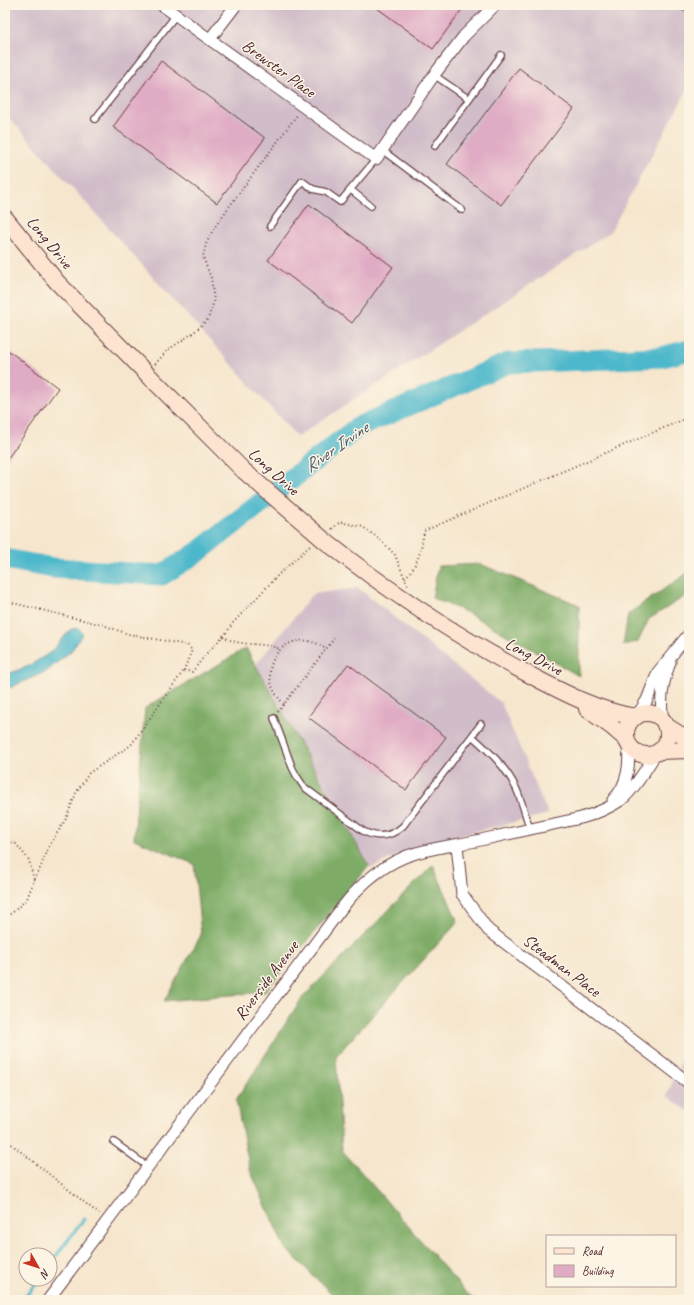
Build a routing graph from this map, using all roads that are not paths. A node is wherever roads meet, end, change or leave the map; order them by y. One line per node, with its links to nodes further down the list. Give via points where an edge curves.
1 (162, 5): 6 (street, Brewster Place)
2 (236, 5): 7 (street)
3 (495, 5): 9 (street, via 464,36)
4 (677, 5): 5 (lane)
5 (689, 9)
6 (176, 15): 7 (street, Brewster Place); 11 (lane)
7 (210, 39): 13 (street, Brewster Place, via 303,106)
8 (501, 55): 10 (lane)
9 (434, 74): 10 (lane); 13 (street)
10 (469, 99): 12 (lane)
11 (95, 119)
12 (435, 146)
13 (379, 154): 14 (lane); 16 (lane)
14 (350, 190): 15 (lane); 18 (lane, via 340,202 326,192 313,189 302,182)
15 (371, 206)
16 (462, 210)
17 (5, 218): 21 (main road, Long Drive, bridge, via 57,282 152,379 244,471 326,541 363,571 427,615 508,664)
18 (270, 226)
19 (689, 634): 20 (street)
20 (674, 652): 22 (street, via 658,672 647,700); 25 (street, via 661,695)
21 (566, 695): 22 (main road, Long Drive, via 611,712); 28 (main road, Long Drive, via 612,727)
22 (637, 716): 25 (main road, via 649,714 660,718); 28 (main road, via 628,727)
23 (274, 718): 26 (lane, via 292,767 304,787 363,831 374,836 390,835 403,826)
24 (481, 724): 26 (lane)
25 (665, 724): 27 (main road); 30 (main road, via 666,742)
26 (472, 736): 32 (lane, via 510,776)
27 (689, 738)
28 (627, 741): 30 (main road, via 631,748 643,755); 31 (street, Riverside Avenue, via 630,761 624,783 615,797)
29 (689, 750): 30 (main road)
30 (658, 752): 31 (street, Riverside Avenue, via 628,793 621,800)
31 (600, 811): 32 (street, Riverside Avenue, via 581,818)
32 (530, 829): 33 (street, Riverside Avenue)
33 (457, 845): 34 (street, Steadman Place, via 462,894 488,930); 36 (street, Riverside Avenue, via 424,851 402,859 373,876 352,895)
34 (689, 1083)
35 (114, 1142): 36 (lane)
36 (148, 1167): 37 (street, Riverside Avenue)
37 (48, 1300)

